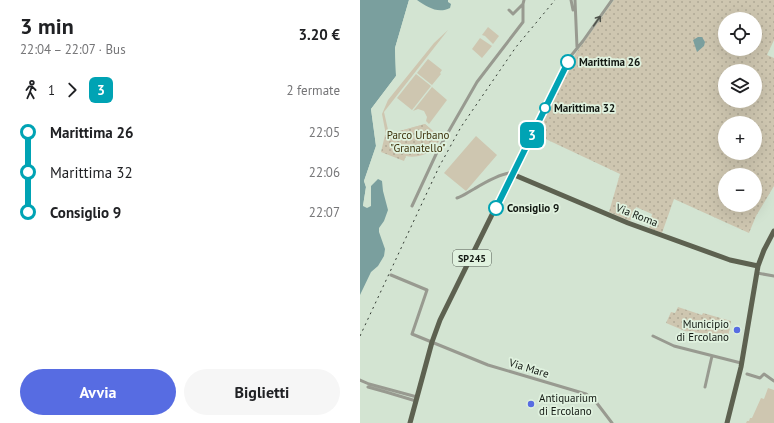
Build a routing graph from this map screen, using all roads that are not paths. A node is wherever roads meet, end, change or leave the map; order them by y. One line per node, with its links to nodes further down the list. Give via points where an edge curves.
1 (524, 0): 5 (street)
2 (571, 0): 7 (street)
3 (575, 0): 7 (street)
4 (612, 0): 9 (street, one-way to 4)
5 (523, 4): 6 (street, via 513,14); 13 (street, via 523,22 477,82 438,150)
6 (509, 10)
7 (576, 24): 8 (street)
8 (577, 36): 9 (street); 10 (street)
9 (583, 41): 10 (street)
10 (577, 47): 11 (street)
11 (512, 174): 12 (street, via 478,186); 15 (main road, Via Roma, via 628,223 730,260); 20 (main road, SP245, via 440,320)
12 (457, 198)
13 (412, 206)
14 (774, 231): 15 (main road)
15 (758, 266): 16 (main road)
16 (757, 274): 18 (street); 22 (main road)
17 (391, 276): 20 (street, Via Mare, via 427,290 412,334)
18 (774, 276)
19 (653, 336): 21 (street, via 669,344)
20 (432, 342): 28 (main road, SP245); 30 (street, Via Mare, via 488,366 586,394 596,402)
21 (712, 356): 22 (street); 27 (street)
22 (741, 363): 31 (main road)
23 (747, 374): 25 (street, via 760,378 764,374)
24 (360, 380): 28 (street)
25 (774, 381)
26 (368, 387): 28 (street)
27 (705, 387)
28 (416, 399): 29 (main road, SP245)
29 (410, 423)
30 (612, 423)
31 (727, 423)

